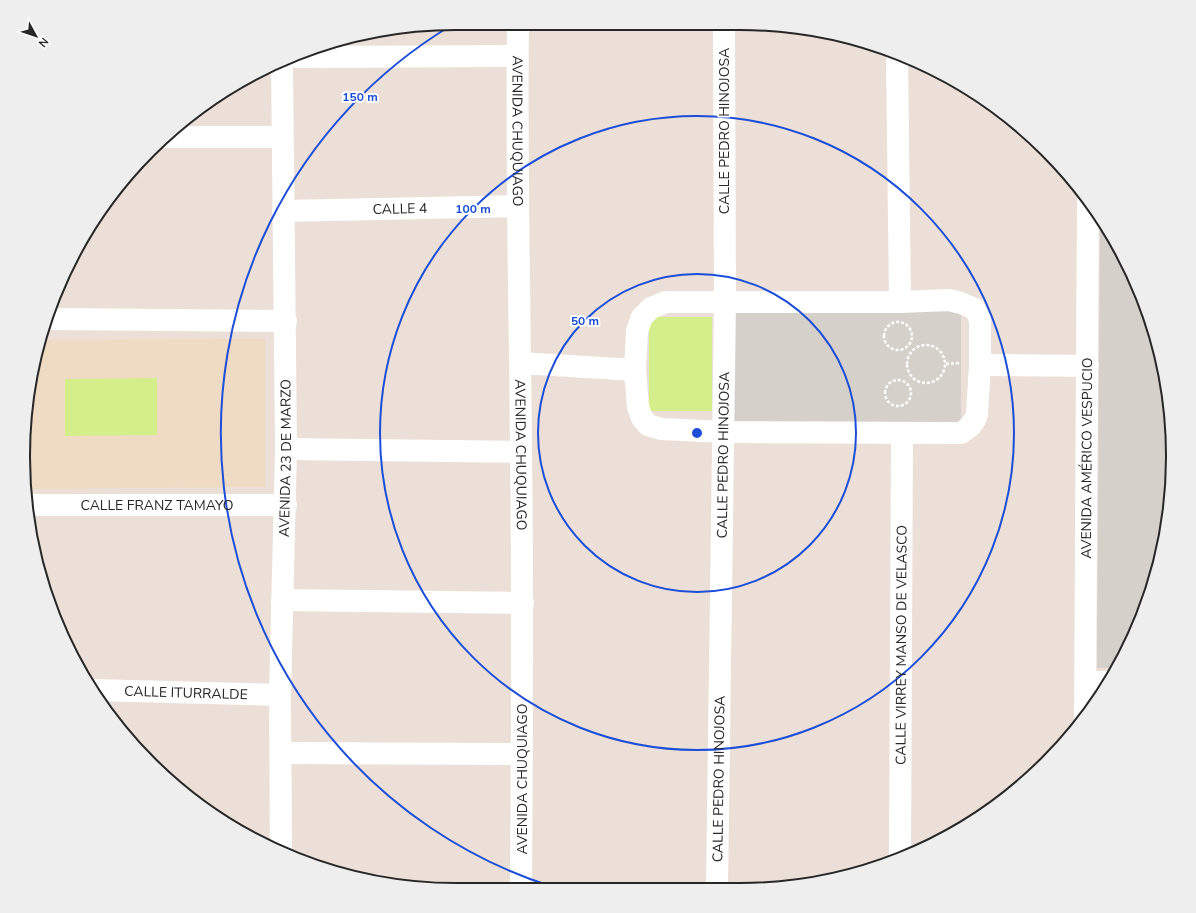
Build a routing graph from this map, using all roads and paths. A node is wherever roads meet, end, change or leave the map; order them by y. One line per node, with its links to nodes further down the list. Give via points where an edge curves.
1 (518, 30): 3 (street, AVENIDA CHUQUIAGO)
2 (724, 30): 12 (street, CALLE PEDRO HINOJOSA)
3 (517, 56): 4 (street); 9 (street, AVENIDA CHUQUIAGO)
4 (308, 57)
5 (897, 60): 13 (street)
6 (282, 67): 8 (street, AVENIDA 23 DE MARZO)
7 (174, 137): 8 (street)
8 (282, 137): 10 (street, AVENIDA 23 DE MARZO)
9 (517, 206): 10 (street, CALLE 4); 18 (street, AVENIDA CHUQUIAGO)
10 (284, 211): 15 (street, AVENIDA 23 DE MARZO)
11 (1088, 211): 21 (street, AVENIDA AMÉRICO VESPUCIO)
12 (726, 302): 13 (street); 22 (street, via 666,302 652,308 642,317 637,331); 25 (street, CALLE PEDRO HINOJOSA)
13 (900, 302): 20 (street, via 949,300 975,309 980,320)
14 (53, 319): 15 (street)
15 (286, 322): 27 (street, AVENIDA 23 DE MARZO)
16 (909, 345): 16 (path, via 901,350 888,347 883,334 887,326 896,322 906,324 912,331); 17 (path)
17 (913, 350): 19 (path, via 920,345 933,345 943,352); 23 (path, via 907,364)
18 (520, 363): 22 (street); 28 (street, AVENIDA CHUQUIAGO)
19 (946, 364): 20 (path); 23 (path, via 941,376 930,383 916,381)
20 (971, 364): 21 (street); 26 (street, via 977,414 972,426 961,433)
21 (1088, 366): 33 (street, AVENIDA AMÉRICO VESPUCIO)
22 (635, 370): 25 (street, via 638,408 648,425 661,429)
23 (912, 377): 24 (path)
24 (908, 383): 24 (path, via 912,390 908,402 895,406 888,401 886,389 891,382 900,379)
25 (724, 432): 26 (street); 43 (street, CALLE PEDRO HINOJOSA)
26 (902, 433): 41 (street, CALLE VIRREY MANSO DE VELASCO)
27 (286, 449): 28 (street); 30 (street, AVENIDA 23 DE MARZO)
28 (522, 452): 32 (street, AVENIDA CHUQUIAGO)
29 (33, 505): 30 (street, CALLE FRANZ TAMAYO)
30 (286, 505): 31 (street, AVENIDA 23 DE MARZO)
31 (282, 600): 32 (street); 36 (street, AVENIDA 23 DE MARZO)
32 (523, 603): 39 (street, AVENIDA CHUQUIAGO)
33 (1085, 682): 34 (street); 37 (street, AVENIDA AMÉRICO VESPUCIO)
34 (1101, 682)
35 (100, 690): 36 (street, CALLE ITURRALDE)
36 (280, 695): 38 (street, AVENIDA 23 DE MARZO)
37 (1085, 706)
38 (281, 753): 39 (street); 40 (street, AVENIDA 23 DE MARZO)
39 (522, 754): 42 (street, AVENIDA CHUQUIAGO)
40 (281, 845)
41 (900, 852)
42 (521, 883)
43 (717, 883)

